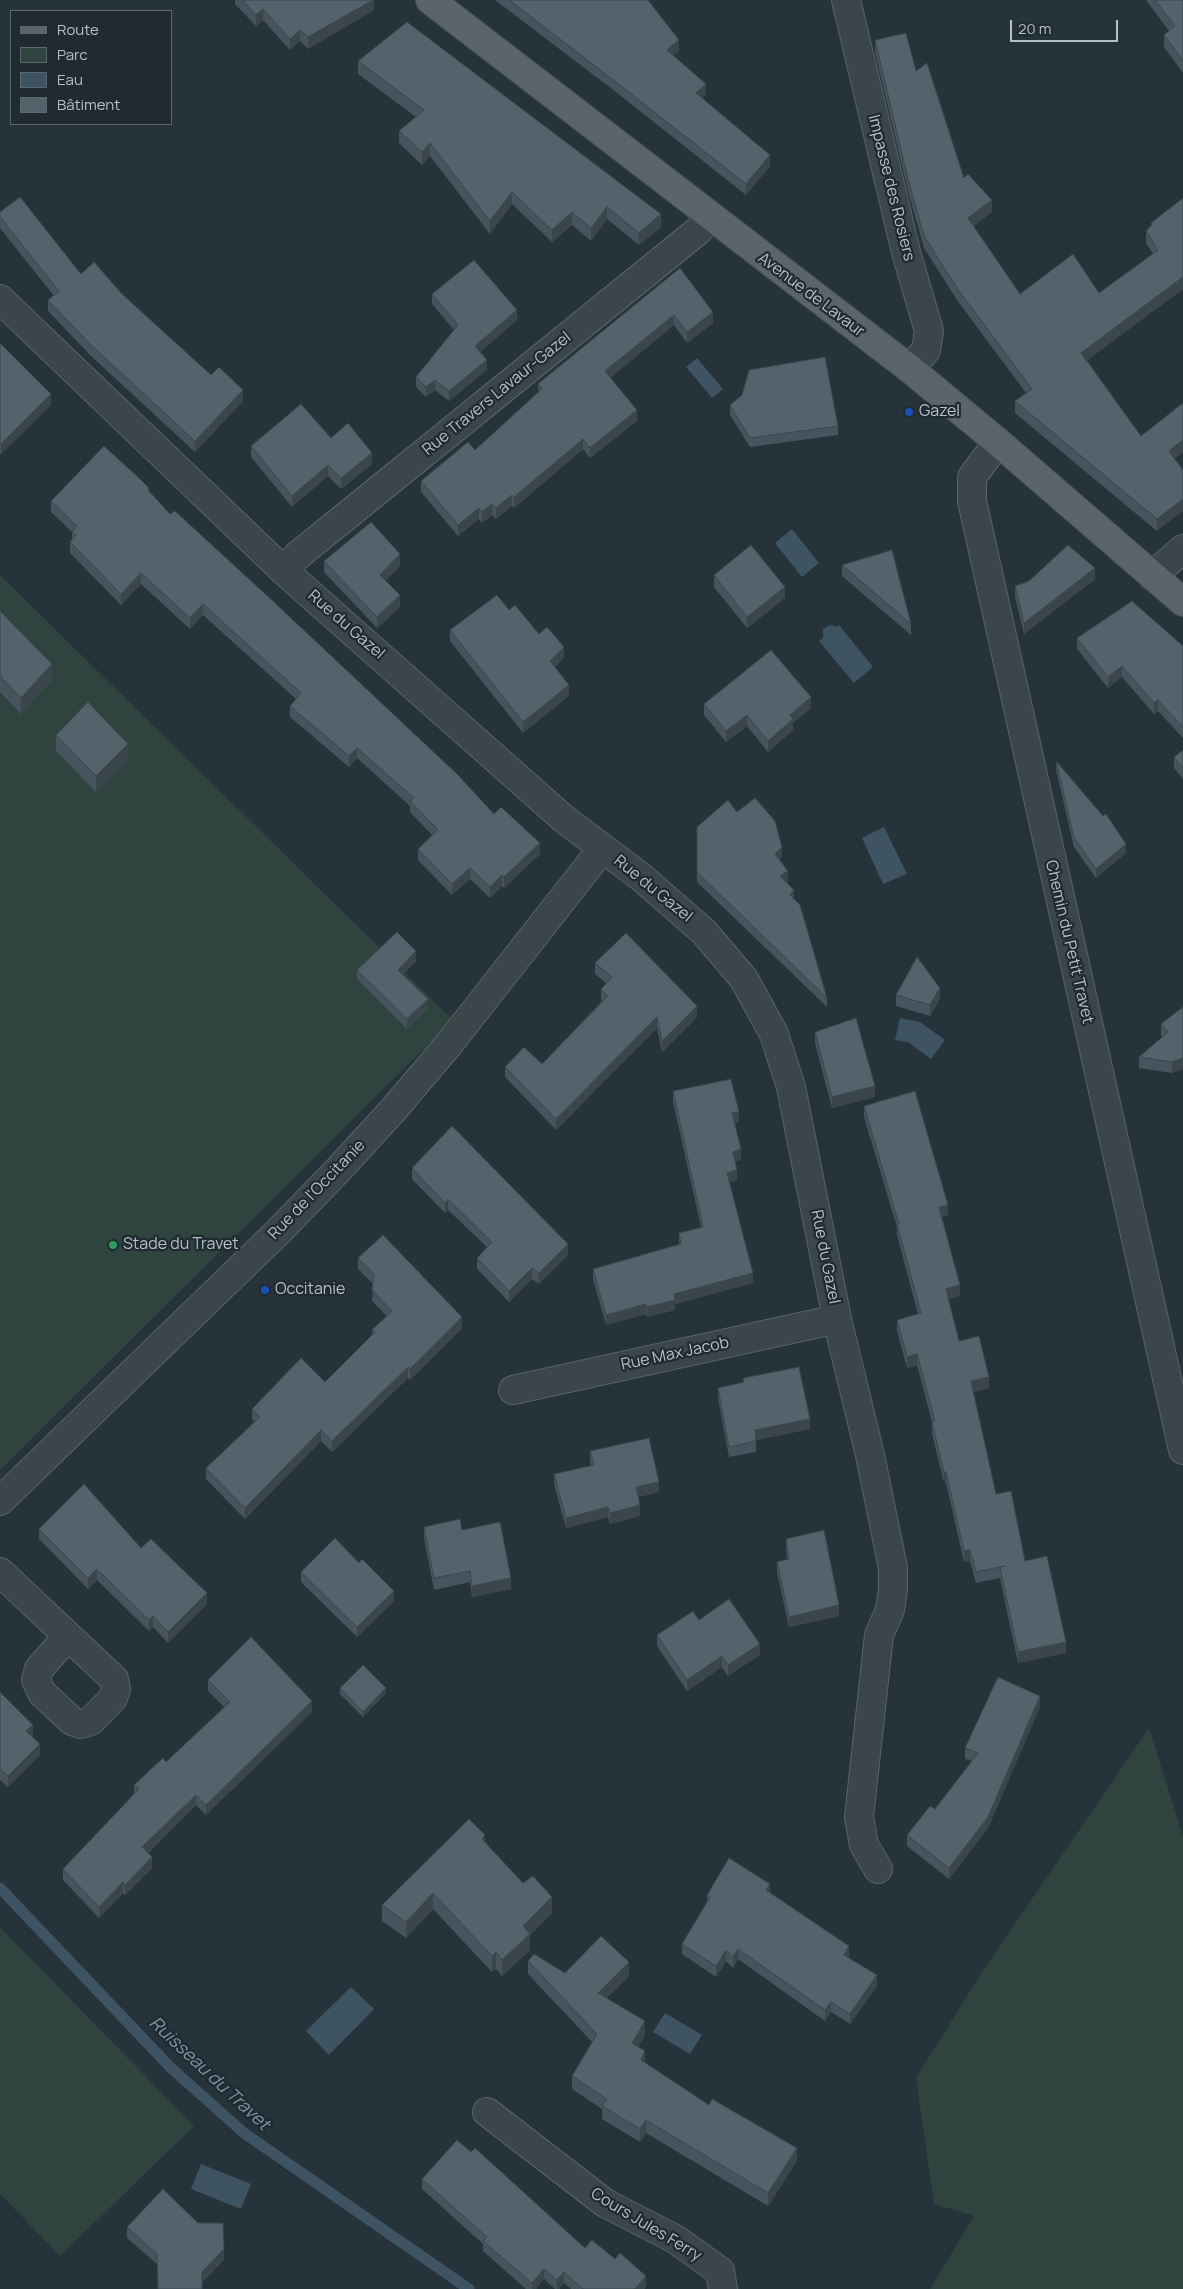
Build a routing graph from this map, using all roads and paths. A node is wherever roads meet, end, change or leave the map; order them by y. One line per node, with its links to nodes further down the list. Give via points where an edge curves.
1 (430, 0): 3 (main road, Avenue de Lavaur)
2 (846, 0): 5 (street, Impasse des Rosiers, via 906,252 929,330 926,350)
3 (709, 216): 5 (main road, Avenue de Lavaur); 8 (street, Rue Travers Lavaur-Gazel, via 699,230 297,556)
4 (0, 299): 8 (street, Rue du Gazel)
5 (910, 369): 6 (main road, Avenue de Lavaur)
6 (998, 442): 9 (main road, Avenue de Lavaur); 14 (street, Chemin du Petit Travet, via 972,477 972,501)
7 (1183, 548): 9 (street)
8 (284, 571): 11 (street, Rue du Gazel)
9 (1152, 576): 10 (main road, Avenue de Lavaur)
10 (1183, 602)
11 (602, 849): 12 (street, Rue du Gazel, via 641,877 704,932 744,980 774,1034 791,1087); 15 (street, Rue de l'Occitanie, via 449,1044 357,1149 279,1230)
12 (837, 1319): 13 (street, Rue Max Jacob); 18 (street, Rue du Gazel, via 893,1568 891,1603 879,1635 859,1817 864,1845)
13 (513, 1390)
14 (1183, 1450)
15 (0, 1501)
16 (0, 1572): 17 (street)
17 (68, 1636)
18 (878, 1869)
19 (487, 2112): 20 (street, Cours Jules Ferry, via 605,2203 675,2239 720,2271)
20 (723, 2289)

